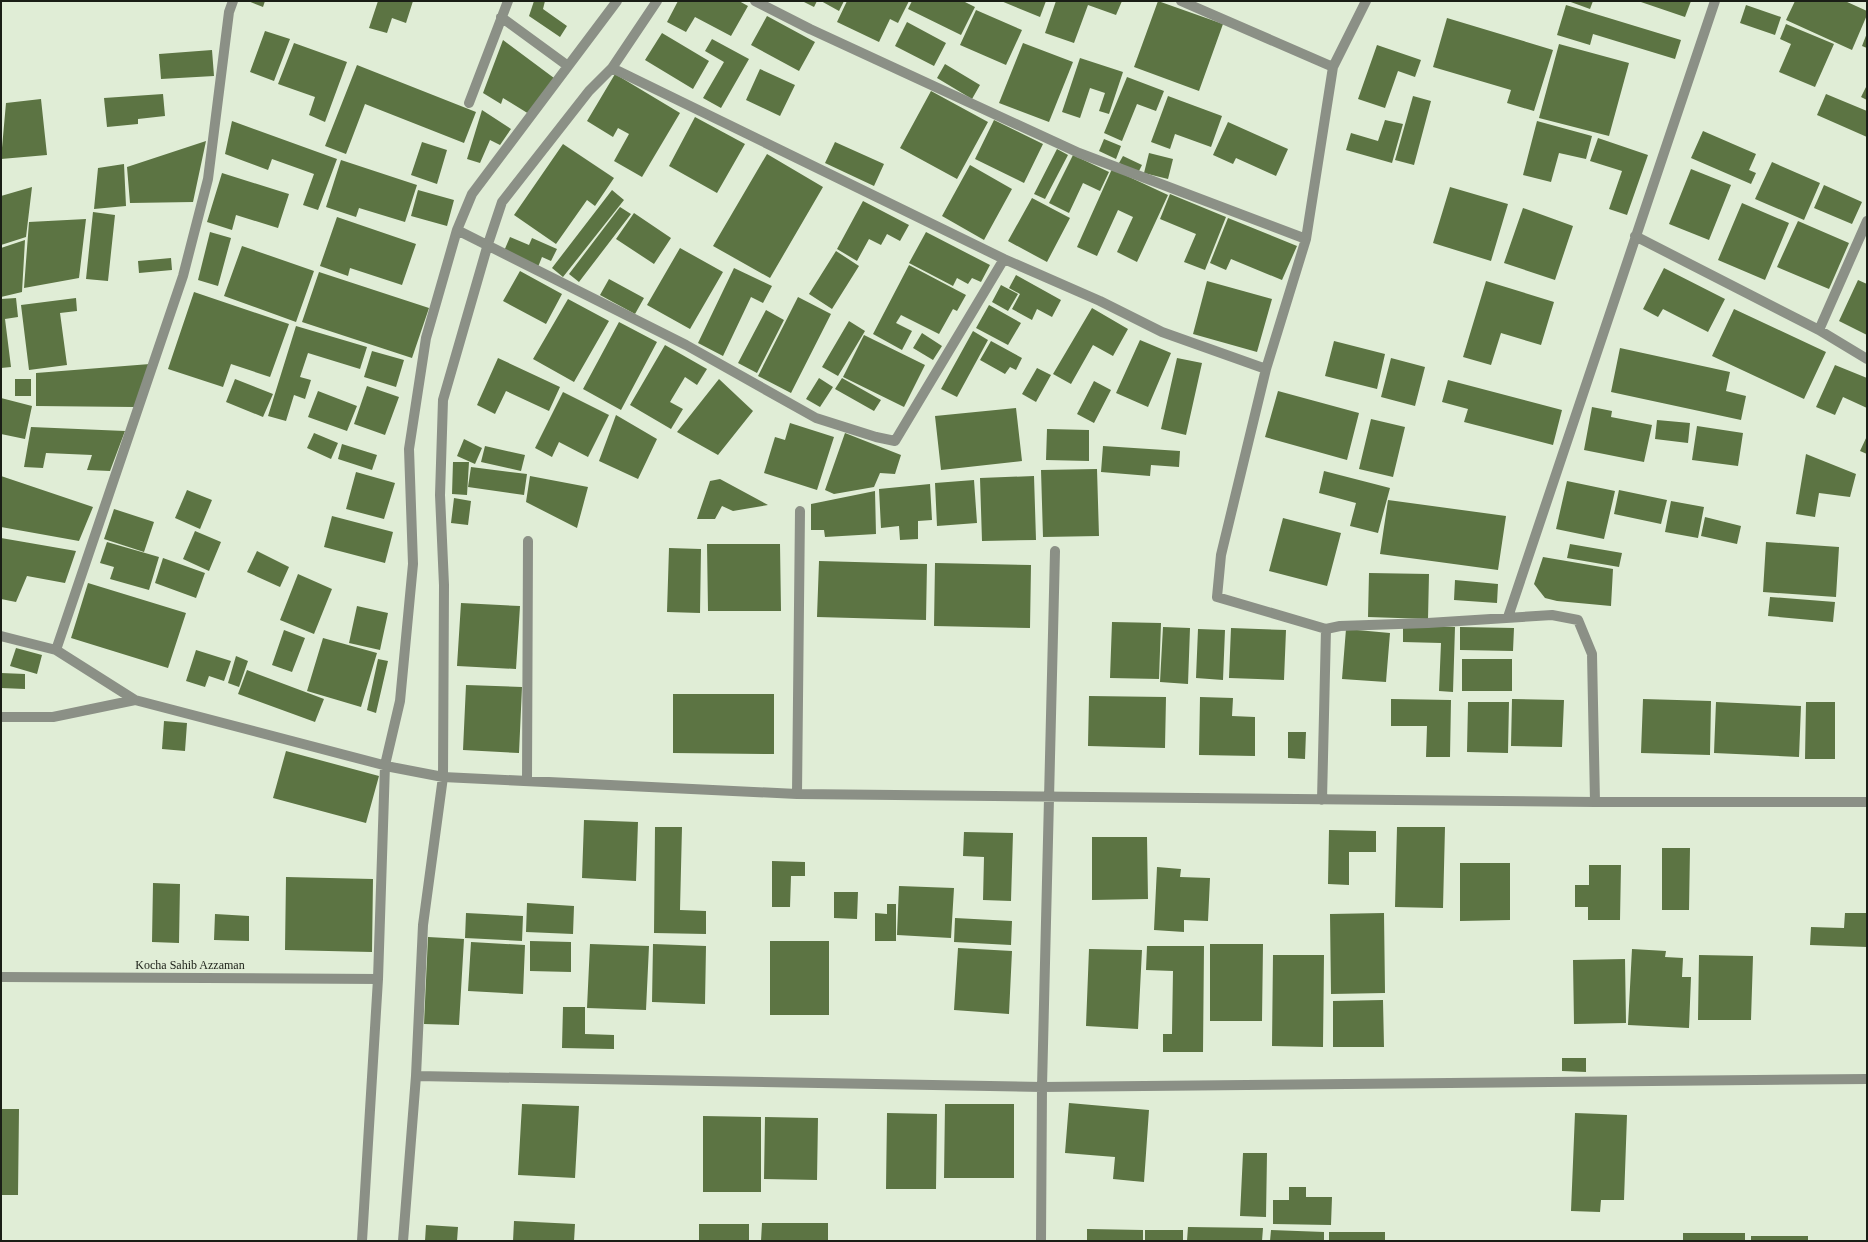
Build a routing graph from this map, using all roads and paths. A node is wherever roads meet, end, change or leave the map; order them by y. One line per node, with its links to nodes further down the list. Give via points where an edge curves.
1 (233, 1): 29 (street, via 229,12 208,179 183,276)
2 (508, 1): 9 (street)
3 (617, 1): 10 (street)
4 (657, 1): 12 (street)
5 (756, 1): 17 (street, via 810,29 1079,153)
6 (1181, 1): 11 (street)
7 (1366, 1): 11 (street)
8 (1715, 1): 16 (street)
9 (501, 17): 10 (street); 13 (street)
10 (568, 66): 15 (street, via 472,194)
11 (1333, 66): 17 (street)
12 (612, 68): 18 (street, via 589,91 502,202); 19 (street)
13 (469, 103)
14 (1867, 220): 20 (street)
15 (457, 230): 18 (street); 32 (street, via 426,338 409,449 413,564 400,701)
16 (1635, 236): 20 (street); 26 (street)
17 (1306, 239): 22 (street)
18 (488, 244): 19 (street, via 686,345 816,418 895,441); 33 (street, via 443,400 440,495 444,585)
19 (1004, 259): 22 (street, via 1100,301 1162,332)
20 (1819, 330): 21 (street)
21 (1867, 360)
22 (1266, 369): 27 (street, via 1221,555 1217,597)
23 (800, 512): 35 (street)
24 (528, 541): 34 (street)
25 (1055, 551): 36 (street)
26 (1508, 617): 27 (street, via 1340,626); 38 (street, via 1552,615 1578,620 1592,654)
27 (1326, 629): 37 (street)
28 (1, 636): 29 (street)
29 (56, 650): 30 (street)
30 (135, 700): 31 (street, via 53,717); 32 (street)
31 (1, 717)
32 (388, 766): 33 (street); 41 (street)
33 (443, 777): 34 (street); 42 (street, via 423,925)
34 (527, 781): 35 (street)
35 (797, 794): 36 (street)
36 (1049, 796): 37 (street); 44 (street)
37 (1322, 800): 38 (street)
38 (1595, 802): 39 (street)
39 (1867, 802)
40 (1, 977): 41 (street, Kocha Sahib Azzaman)
41 (378, 979): 45 (street)
42 (416, 1076): 44 (street); 46 (street)
43 (1867, 1079): 44 (street)
44 (1042, 1086): 47 (street)
45 (362, 1241)
46 (403, 1241)
47 (1041, 1241)

